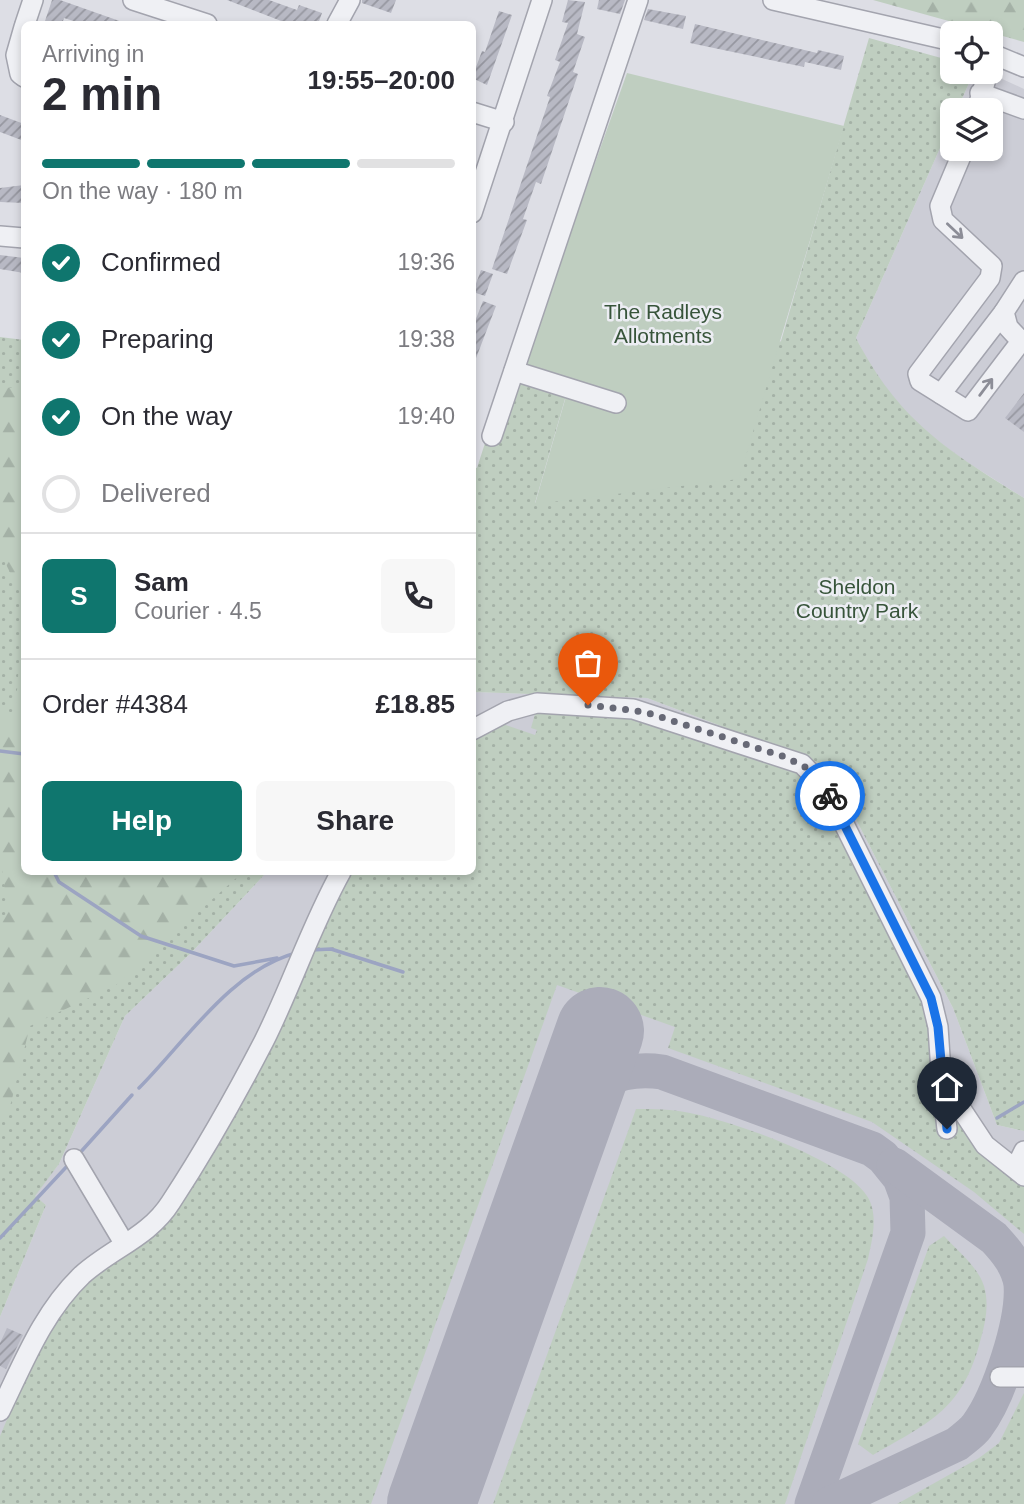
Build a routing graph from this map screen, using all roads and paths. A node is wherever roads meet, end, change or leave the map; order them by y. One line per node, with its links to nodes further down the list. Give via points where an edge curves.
1 (33, 0): 7 (street)
2 (133, 0): 8 (street)
3 (350, 0): 9 (street)
4 (542, 0): 18 (street)
5 (638, 0): 26 (street)
6 (773, 0): 10 (street)
7 (27, 21)
8 (198, 21)
9 (339, 21)
10 (940, 38)
11 (21, 39): 14 (street, via 16,55)
12 (1003, 63): 13 (street)
13 (1024, 67)
14 (21, 75)
15 (1003, 106): 16 (street)
16 (1024, 109)
17 (476, 113): 18 (street)
18 (504, 122): 20 (street)
19 (959, 161): 23 (street, one-way to 23, via 940,206 943,220)
20 (476, 202)
21 (0, 236): 22 (street)
22 (21, 238)
23 (992, 266): 24 (street); 27 (street, via 990,278 918,374 920,381)
24 (1023, 283): 25 (street)
25 (1004, 312): 27 (street); 27 (street, one-way to 25, via 968,411 1020,340 1008,327)
26 (514, 371): 28 (street); 29 (street)
27 (941, 394)
28 (616, 403)
29 (492, 436)
30 (476, 728): 32 (street, via 508,711 537,703 612,706 770,752 811,770 827,790 931,998)
31 (340, 875): 36 (street, via 264,1040 172,1202 146,1232)
32 (941, 1072): 33 (street); 35 (street, via 985,1145 999,1158)
33 (947, 1129)
34 (74, 1159): 36 (street)
35 (1021, 1165)
36 (124, 1243): 39 (street, via 81,1276 46,1318)
37 (1000, 1377): 38 (street)
38 (1024, 1377)
39 (0, 1410)

